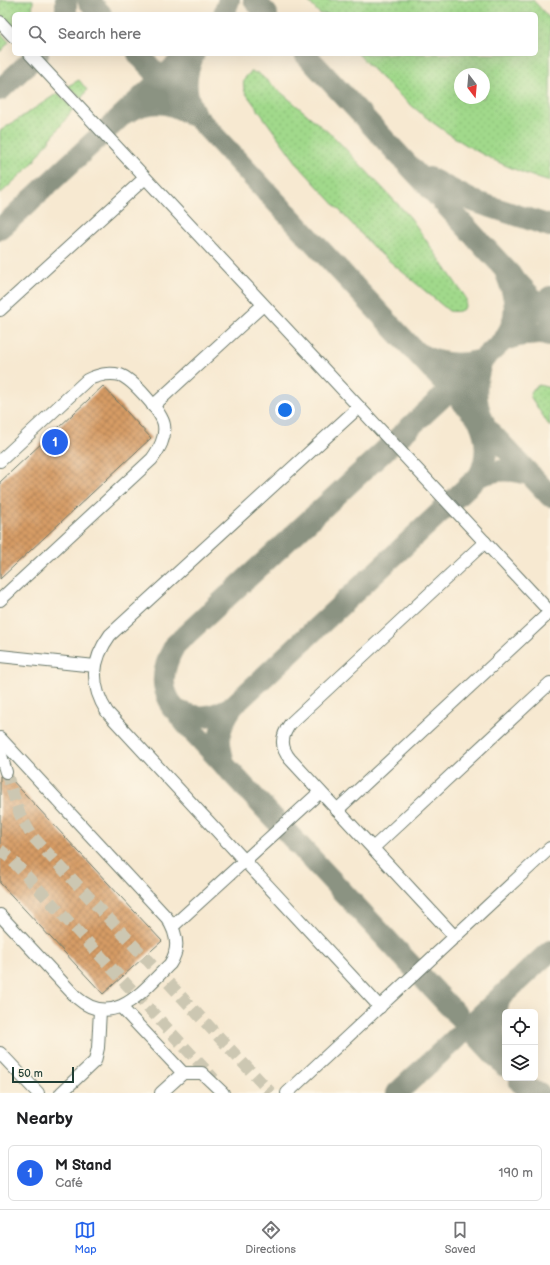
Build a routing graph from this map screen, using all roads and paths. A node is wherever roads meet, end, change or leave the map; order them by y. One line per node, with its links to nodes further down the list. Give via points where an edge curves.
1 (0, 22): 2 (lane)
2 (12, 35)
3 (32, 56): 4 (lane)
4 (145, 178): 5 (lane); 6 (lane)
5 (263, 305): 7 (lane); 8 (lane)
6 (0, 310)
7 (153, 406): 9 (lane, via 129,381 120,376 98,375 87,380); 11 (lane, via 161,416 164,426 160,448 152,459)
8 (359, 407): 10 (lane); 14 (lane, via 110,635)
9 (0, 461)
10 (485, 542): 12 (lane); 19 (lane, via 285,730 282,743 286,754)
11 (0, 600)
12 (550, 612): 20 (lane)
13 (1, 656): 14 (lane)
14 (95, 666): 23 (lane, via 97,693 107,712)
15 (550, 683): 21 (lane)
16 (0, 738): 25 (lane, via 160,909)
17 (0, 752): 18 (lane)
18 (6, 772)
19 (320, 792): 20 (lane); 23 (lane)
20 (337, 810): 21 (lane)
21 (373, 848): 26 (lane)
22 (550, 848): 26 (lane)
23 (244, 861): 25 (lane); 28 (lane)
24 (0, 915): 29 (lane, via 76,997 90,1008)
25 (172, 926): 27 (lane, via 176,937 175,956 170,964 139,994)
26 (455, 937): 28 (lane)
27 (121, 1007): 29 (lane); 31 (lane)
28 (380, 1007): 36 (lane)
29 (100, 1010): 33 (lane, via 95,1061)
30 (0, 1053): 32 (lane)
31 (183, 1073): 34 (lane); 35 (lane, via 202,1073)
32 (38, 1093)
33 (61, 1093)
34 (161, 1093)
35 (223, 1093)
36 (287, 1093)

